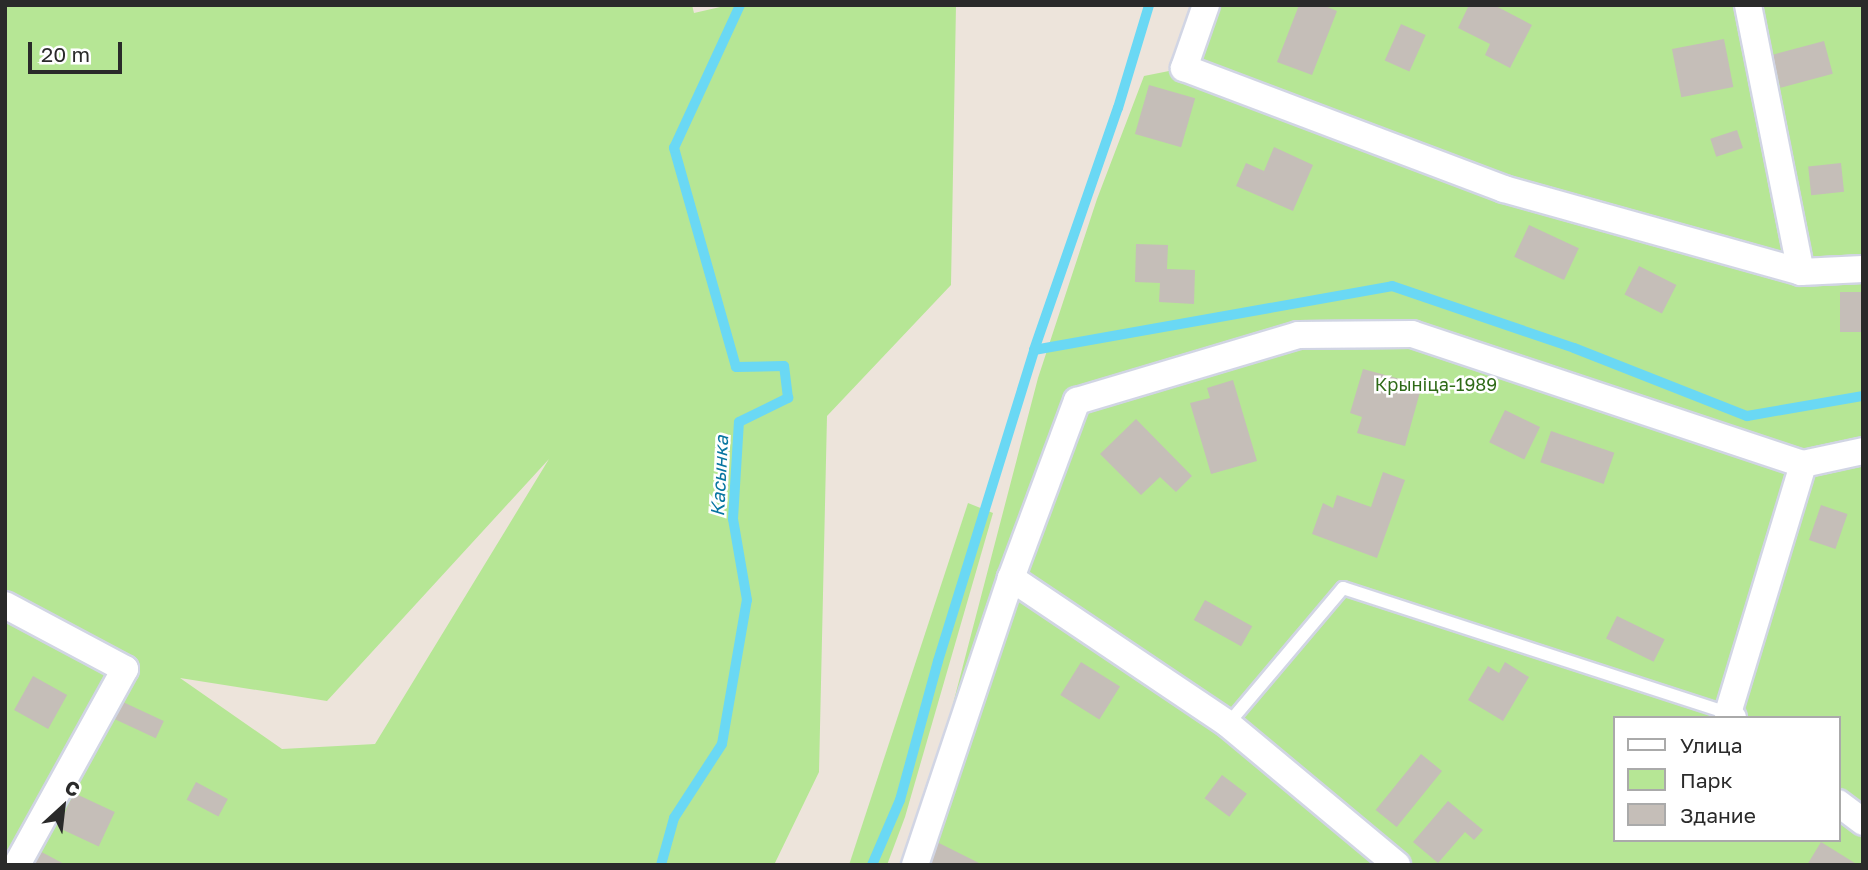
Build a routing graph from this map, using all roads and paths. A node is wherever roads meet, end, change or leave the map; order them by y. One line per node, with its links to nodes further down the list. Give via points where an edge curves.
1 (1206, 5): 4 (street, via 1184,68 1504,189)
2 (1748, 5): 4 (street)
3 (1863, 270): 4 (street)
4 (1801, 272)
5 (1863, 451): 6 (street)
6 (1803, 464): 7 (street, via 1412,334 1298,335 1077,401); 9 (street)
7 (1012, 578): 10 (street); 14 (street)
8 (5, 605): 13 (street, via 125,669)
9 (1730, 715): 10 (lane, via 1343,588)
10 (1228, 724): 15 (street)
11 (1840, 805): 12 (street)
12 (1863, 822)
13 (17, 865)
14 (915, 865)
15 (1397, 865)

